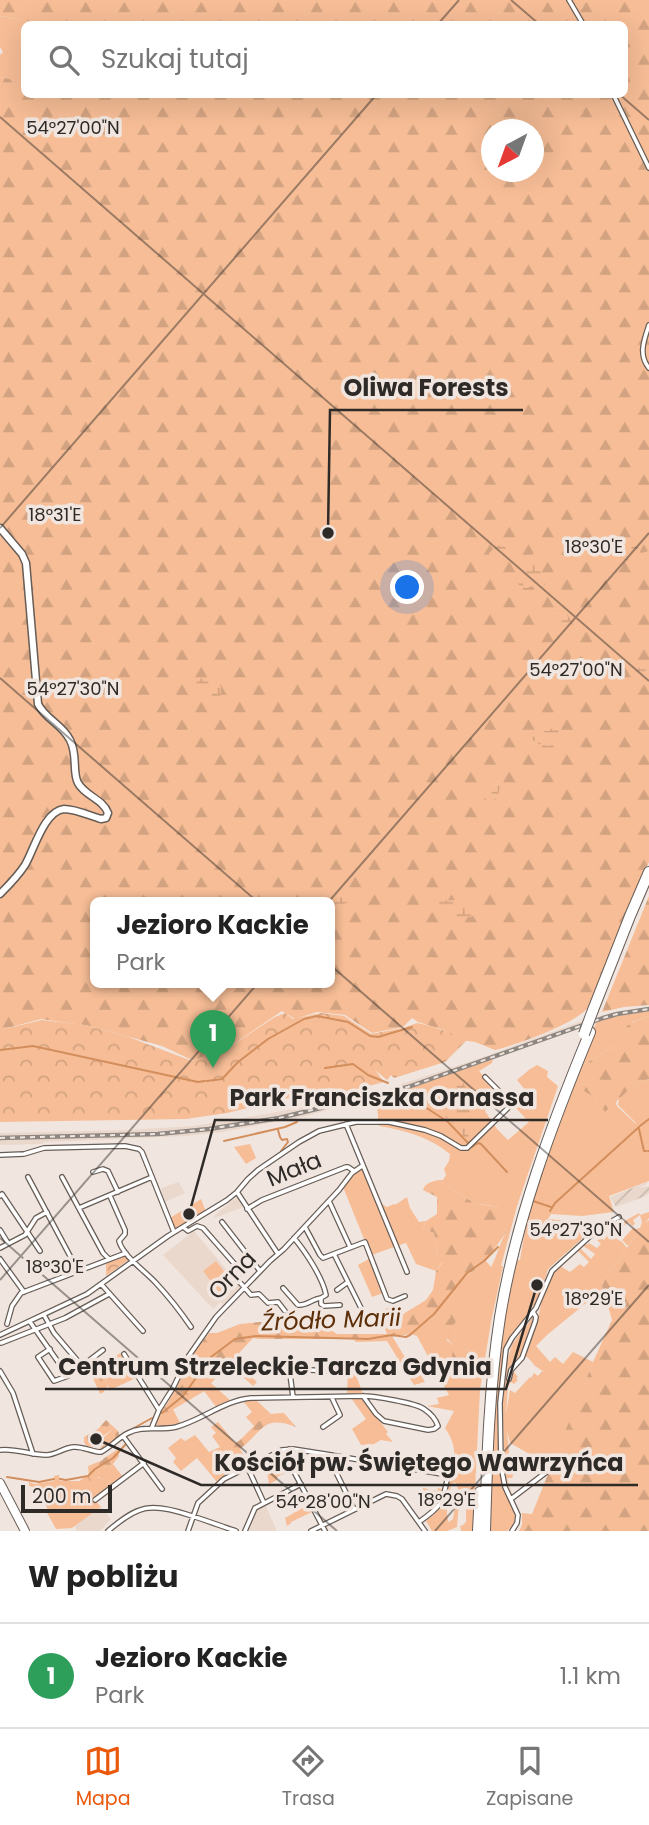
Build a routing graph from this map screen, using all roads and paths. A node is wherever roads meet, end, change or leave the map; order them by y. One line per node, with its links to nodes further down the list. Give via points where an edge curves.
1 (569, 0): 2 (street)
2 (581, 21)
3 (615, 98): 4 (street)
4 (649, 168)
5 (649, 325): 6 (street, via 643,352)
6 (649, 368)
7 (0, 528): 10 (main road, via 26,563 38,704 72,744 79,785 108,813 101,819 69,810 54,813 24,865)
8 (649, 872): 11 (highway)
9 (649, 884): 11 (highway)
10 (0, 894)
11 (596, 1009): 106 (highway, bridge, via 532,1172 503,1275 485,1391)
12 (485, 1077): 13 (street, via 502,1094 508,1108 465,1149 425,1130 389,1122)
13 (346, 1124): 15 (street); 22 (street, via 299,1142 258,1170)
14 (0, 1155): 19 (street, via 45,1148 134,1148 142,1152)
15 (362, 1166): 16 (street, Orna); 49 (street)
16 (354, 1171): 25 (street, Orna); 27 (street, Mała, via 346,1167)
17 (93, 1172): 21 (street, via 108,1171)
18 (62, 1177): 26 (street)
19 (152, 1177): 21 (street); 35 (street)
20 (28, 1178): 28 (street)
21 (118, 1192): 24 (street)
22 (237, 1192): 27 (street); 32 (street)
23 (1, 1195): 34 (street)
24 (110, 1196): 26 (street); 41 (street, via 125,1230 119,1242)
25 (329, 1200): 31 (street, Orna); 38 (street)
26 (79, 1208): 44 (street)
27 (247, 1209): 42 (street)
28 (47, 1212): 34 (street, via 36,1218); 48 (street)
29 (619, 1217): 62 (street, via 598,1229 552,1271)
30 (222, 1222): 47 (street)
31 (305, 1226): 36 (street, Orna); 43 (street, via 321,1257)
32 (183, 1227): 35 (street); 53 (street, via 188,1231 197,1226 205,1229 239,1269 236,1278)
33 (0, 1230): 37 (street)
34 (27, 1232): 37 (street); 40 (street)
35 (174, 1232): 46 (street)
36 (294, 1238): 42 (street, Orna); 58 (street, via 323,1284 327,1294)
37 (9, 1243): 39 (street)
38 (350, 1247): 43 (street); 57 (street, via 366,1244 387,1299)
39 (0, 1248)
40 (40, 1251)
41 (126, 1253): 44 (street); 46 (street)
42 (278, 1254): 47 (street, Orna)
43 (334, 1254): 50 (street)
44 (108, 1258): 48 (street)
45 (0, 1259): 55 (street)
46 (133, 1260): 51 (street); 66 (street)
47 (261, 1271): 53 (street, Orna)
48 (79, 1272): 55 (street)
49 (407, 1272)
50 (348, 1282): 54 (street); 60 (street)
51 (101, 1284): 56 (street); 63 (street)
52 (284, 1288): 58 (street, via 298,1306)
53 (245, 1289): 61 (street, via 268,1303 278,1302); 83 (street, Orna, via 216,1317 192,1350)
54 (337, 1290)
55 (23, 1292): 68 (street, via 4,1324)
56 (109, 1294): 65 (street); 69 (street)
57 (405, 1296)
58 (321, 1298): 59 (street, via 324,1306)
59 (340, 1305)
60 (361, 1308)
61 (285, 1311)
62 (533, 1312): 79 (street, via 536,1322); 99 (street, via 511,1339 504,1360 501,1466)
63 (44, 1315): 64 (street); 65 (street)
64 (30, 1322): 67 (street); 68 (street)
65 (49, 1324): 67 (street); 76 (street)
66 (191, 1327)
67 (35, 1329): 71 (street); 72 (street)
68 (9, 1331): 70 (street)
69 (144, 1331)
70 (0, 1335)
71 (0, 1344)
72 (50, 1349): 75 (street); 76 (street, via 38,1357 54,1381)
73 (103, 1350): 76 (street)
74 (124, 1354): 83 (street)
75 (61, 1366)
76 (82, 1366)
77 (0, 1371): 89 (street, via 13,1393)
78 (345, 1372): 81 (street, via 293,1369)
79 (509, 1379)
80 (363, 1396): 80 (street, via 380,1419 389,1423 419,1430 438,1424 423,1407); 82 (street)
81 (293, 1397): 82 (street); 84 (street, via 241,1399 194,1421 170,1428)
82 (332, 1397): 85 (street, via 340,1415)
83 (159, 1410): 84 (street, Orna)
84 (152, 1427): 86 (street)
85 (323, 1427)
86 (123, 1436): 89 (street, via 101,1452 74,1447 52,1455); 91 (street)
87 (289, 1449): 90 (street); 92 (street); 95 (street, via 288,1460)
88 (0, 1450): 89 (street)
89 (33, 1454)
90 (332, 1455): 101 (street); 103 (street, via 448,1475 441,1503)
91 (144, 1463): 96 (street); 98 (street)
92 (247, 1466): 100 (street); 102 (street, via 201,1499)
93 (553, 1467): 99 (street)
94 (0, 1483): 108 (main road)
95 (301, 1484): 100 (street); 104 (street)
96 (162, 1489)
97 (0, 1495): 107 (main road)
98 (95, 1500)
99 (511, 1500): 115 (street, via 518,1517)
100 (264, 1503): 111 (street, via 253,1510)
101 (354, 1509): 103 (street, via 392,1494 402,1499); 104 (street)
102 (194, 1517): 105 (street, via 153,1507 136,1511); 109 (street); 110 (street)
103 (419, 1522): 114 (street)
104 (322, 1525): 112 (street); 113 (street)
105 (111, 1530)
106 (484, 1530)
107 (20, 1531)
108 (25, 1531)
109 (188, 1531)
110 (236, 1531)
111 (245, 1531)
112 (311, 1531)
113 (325, 1531)
114 (425, 1531)
115 (512, 1531)

